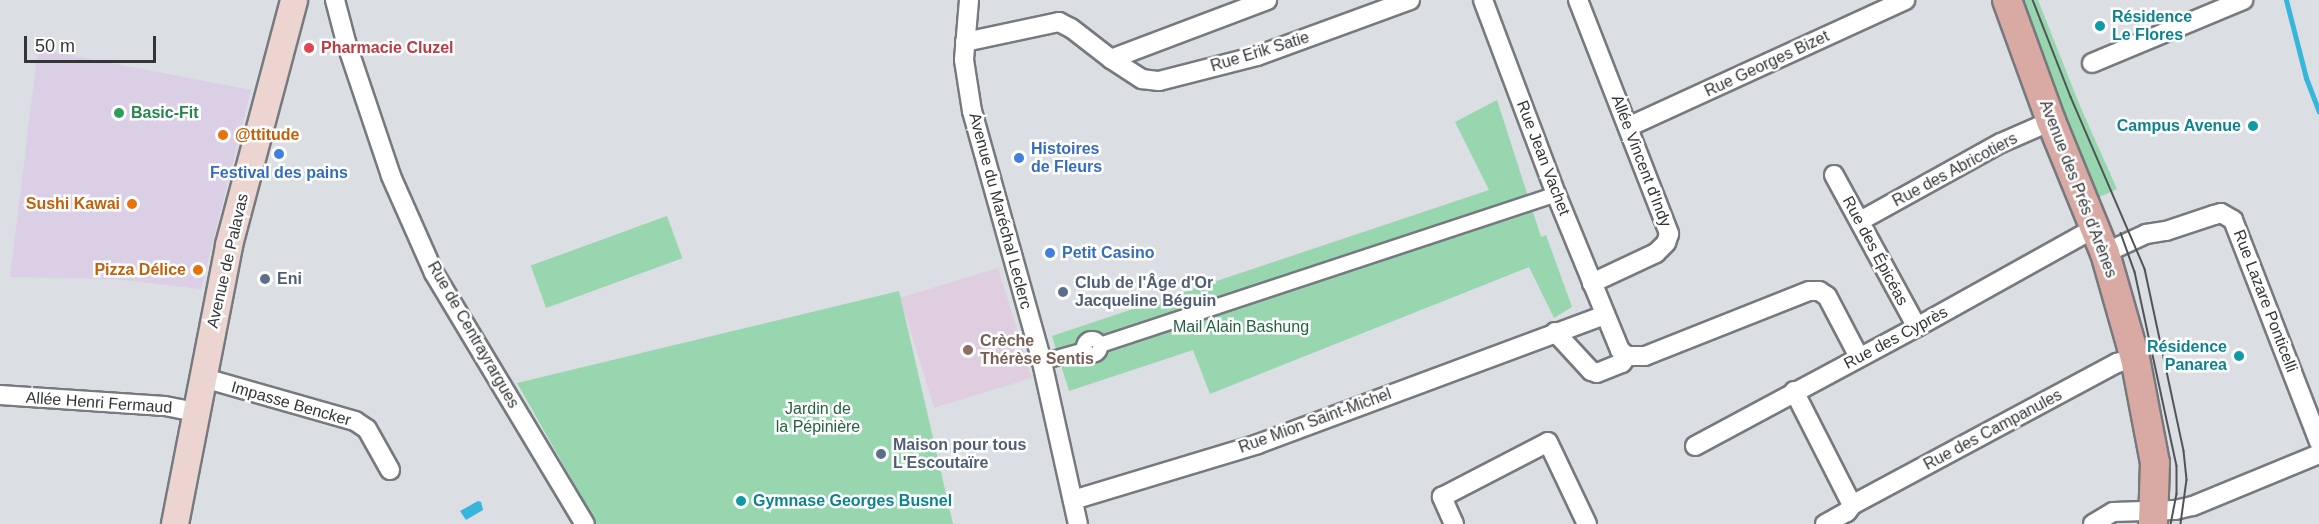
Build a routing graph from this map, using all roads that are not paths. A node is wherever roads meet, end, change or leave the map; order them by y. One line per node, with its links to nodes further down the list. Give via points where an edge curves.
1 (294, 0): 29 (main road, Avenue de Palavas, via 229,245)
2 (335, 0): 41 (street, Rue de Centrayrargues, via 391,176 434,273)
3 (969, 0): 12 (street, Avenue du Maréchal Leclerc)
4 (1267, 0): 13 (street)
5 (1410, 0): 13 (street, Rue Erik Satie, via 1257,56 1159,81 1142,79)
6 (1483, 0): 18 (street, Rue Jean Vachet)
7 (1578, 0): 16 (street, Allée Vincent d'Indy)
8 (1905, 0): 11 (street, Rue Georges Bizet)
9 (2007, 0): 15 (main road, Avenue des Prés d'Arènes)
10 (2243, 0): 14 (street)
11 (1875, 7): 16 (street, Rue Georges Bizet)
12 (965, 42): 13 (street, Rue Erik Satie, via 1059,22); 28 (street, Avenue du Maréchal Leclerc, via 972,111)
13 (1111, 59)
14 (2092, 63)
15 (2051, 121): 19 (street, Rue des Abricotiers, via 2001,143); 20 (main road, Avenue des Prés d'Arènes)
16 (1628, 127): 21 (street, Allée Vincent d'Indy, via 1669,234 1656,253)
17 (1834, 174): 19 (street, Rue des Épicéas)
18 (1556, 194): 21 (street, Rue Jean Vachet); 28 (street, via 1100,345 1094,355 1084,350)
19 (1860, 221): 23 (street, Rue des Épicéas)
20 (2100, 240): 23 (street, Rue des Cyprès); 27 (main road, Avenue des Prés d'Arènes); 33 (street, Rue Lazare Ponticelli, via 2166,231 2221,213 2237,226)
21 (1592, 283): 22 (street, Rue Jean Vachet)
22 (1605, 315): 24 (street, Rue Mion Saint-Michel); 25 (street, via 1620,350)
23 (1917, 327): 26 (street, Rue des Cyprès)
24 (1555, 332): 25 (street, via 1591,371 1597,373 1622,363); 37 (street, Rue Mion Saint-Michel, via 1258,444)
25 (1627, 356): 26 (street, via 1645,356 1809,291 1819,291 1827,296)
26 (1859, 357): 30 (street, Rue des Cyprès)
27 (2135, 358): 38 (street, Rue des Campanules, via 2117,363); 39 (main road, Avenue des Prés d'Arènes, via 2155,464)
28 (1042, 362): 37 (street, Avenue du Maréchal Leclerc)
29 (204, 378): 32 (main road, Avenue de Palavas); 36 (street, Impasse Bencker, via 355,421 367,429)
30 (1794, 391): 34 (street, Rue des Cyprès); 38 (street)
31 (0, 395): 32 (street, Allée Henri Fermaud, via 165,406)
32 (197, 412): 40 (main road, Avenue de Palavas)
33 (2319, 442)
34 (1695, 446)
35 (2319, 454): 39 (street, via 2193,506)
36 (390, 470)
37 (1073, 500): 42 (street, Avenue du Maréchal Leclerc)
38 (1852, 505): 45 (street, Rue des Campanules)
39 (2153, 517): 46 (street, via 2113,512)
40 (174, 524)
41 (585, 524)
42 (1078, 524)
43 (1454, 524): 44 (street, via 1442,497 1548,442)
44 (1587, 524)
45 (1825, 524)
46 (2093, 524)

